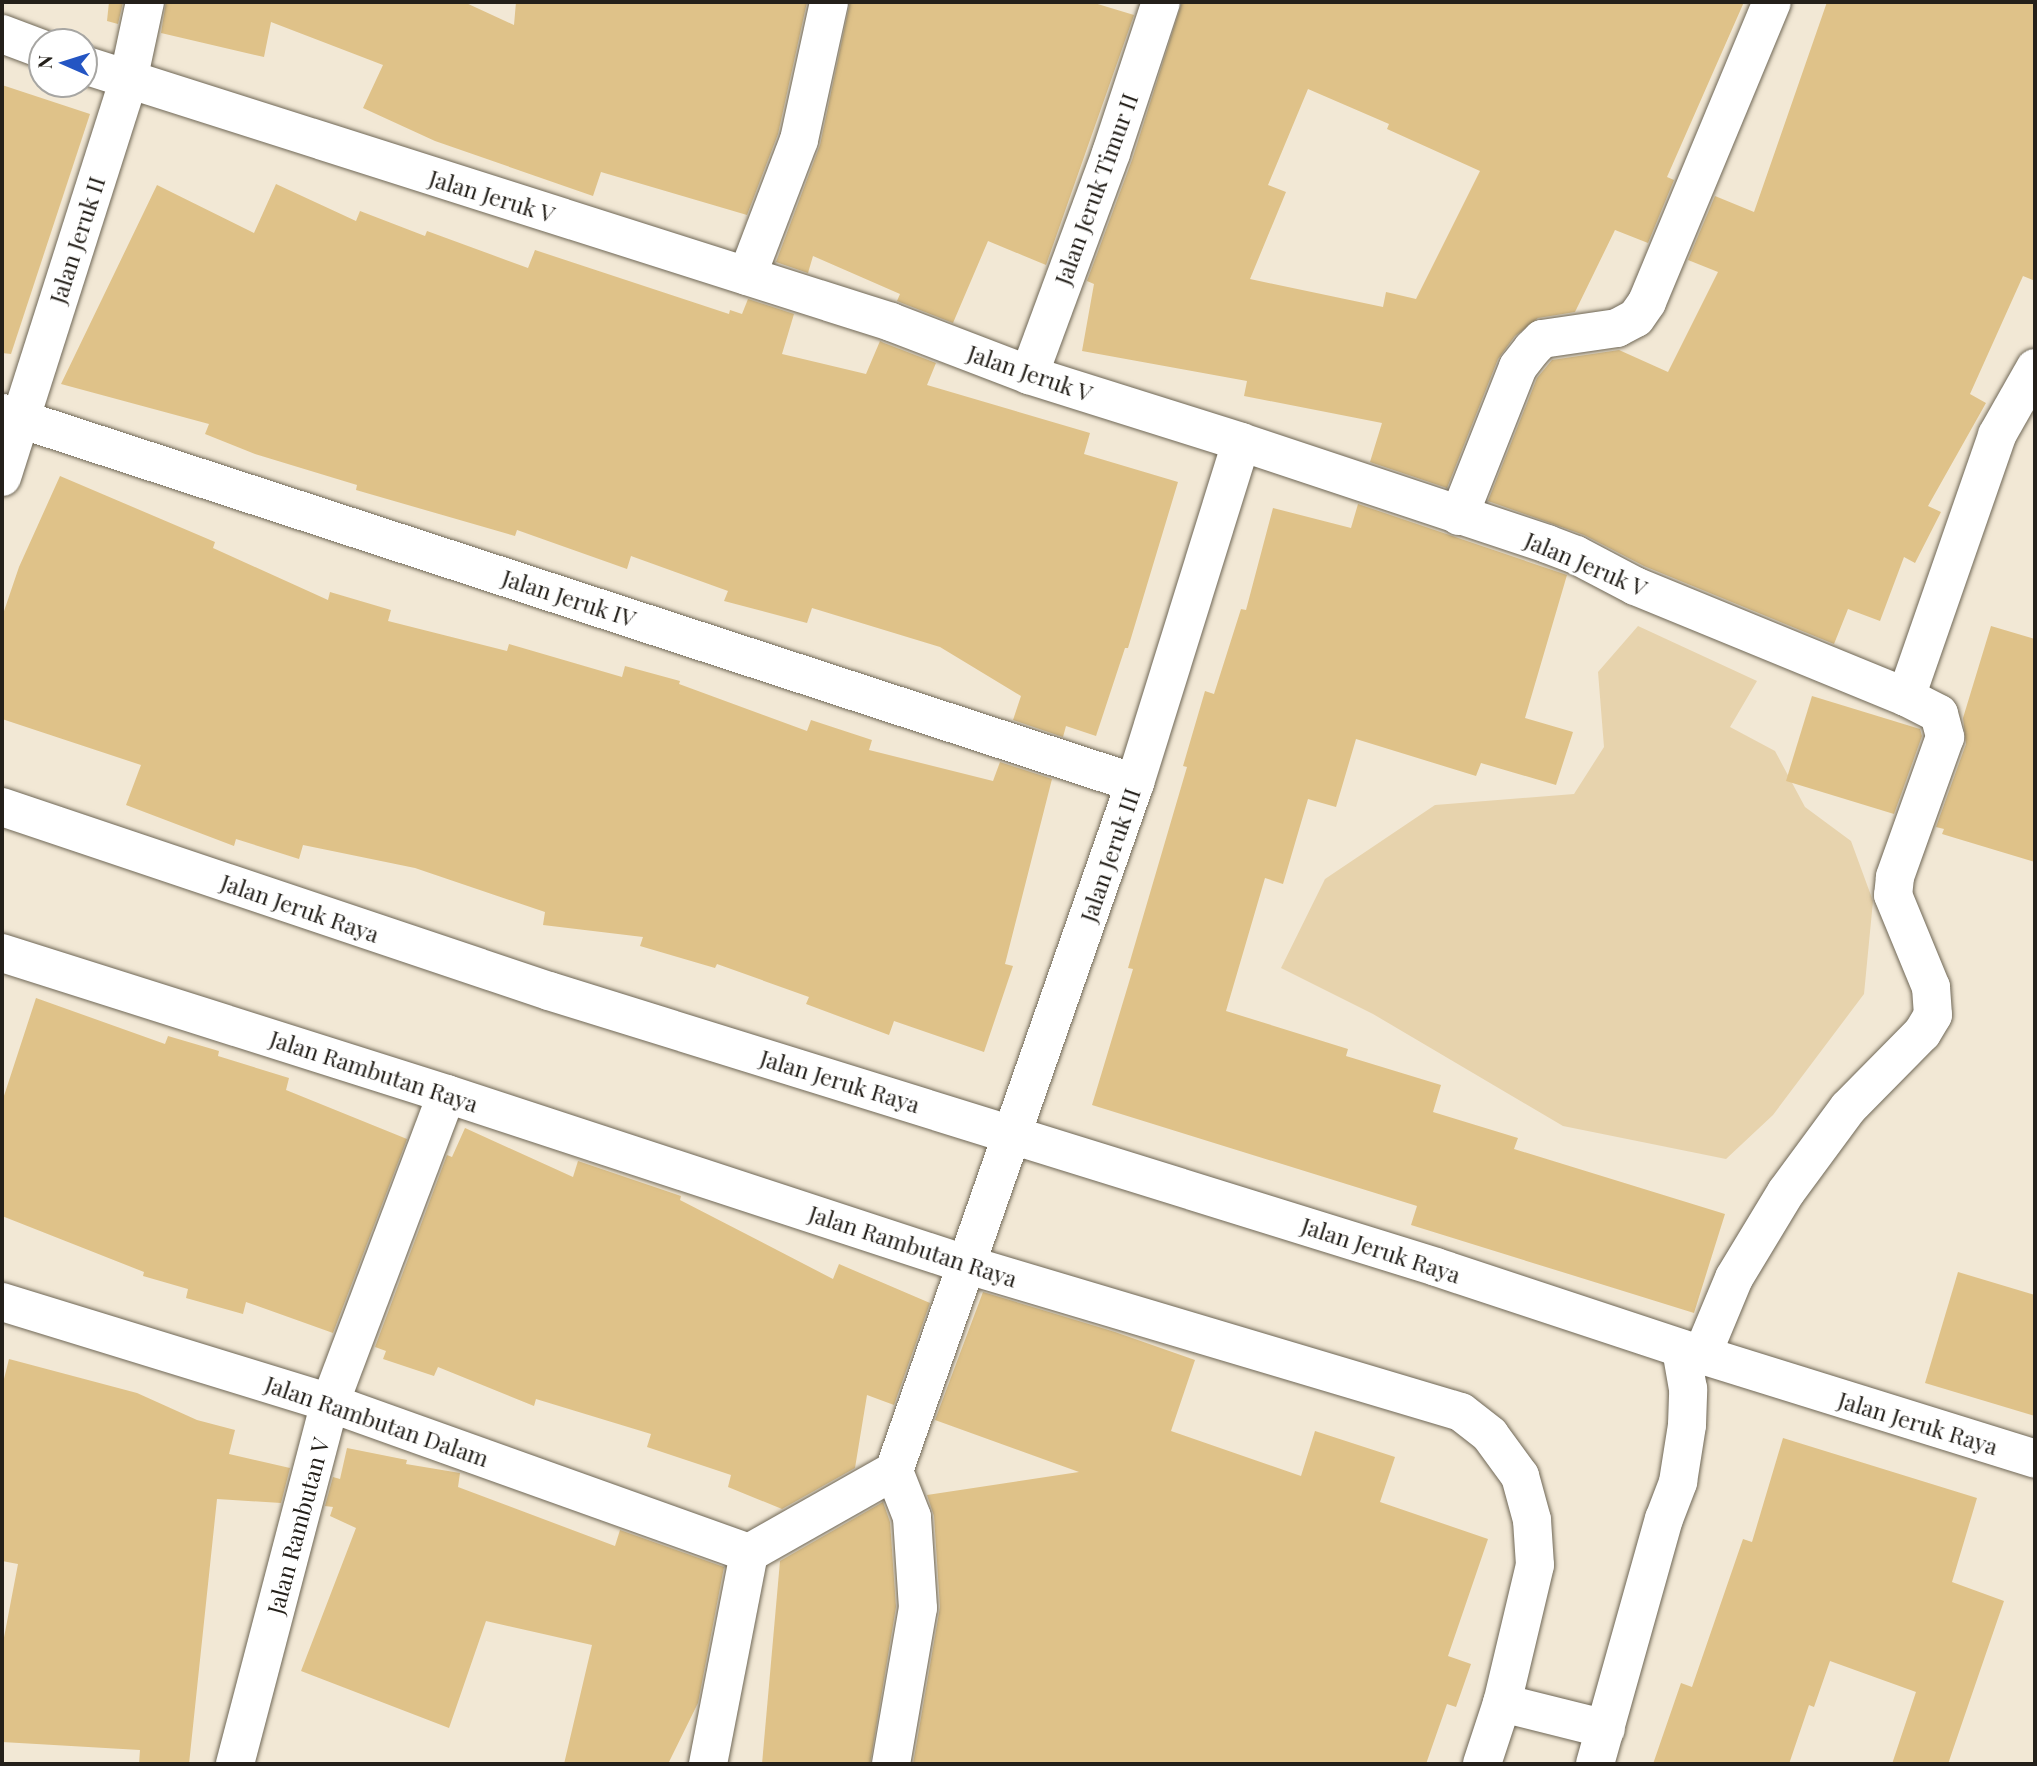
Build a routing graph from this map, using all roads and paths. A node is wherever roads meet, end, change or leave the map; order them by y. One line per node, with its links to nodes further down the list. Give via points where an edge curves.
1 (145, 2): 8 (street, Jalan Jeruk II)
2 (828, 2): 9 (street, via 799,140)
3 (1161, 2): 11 (street, Jalan Jeruk Timur II)
4 (1772, 2): 15 (street, via 1647,302 1636,318 1617,328 1542,339 1532,349 1518,367)
5 (2, 34): 6 (street)
6 (28, 44)
7 (98, 70): 8 (street, Jalan Jeruk V)
8 (128, 81): 9 (street, Jalan Jeruk V); 12 (street, Jalan Jeruk II)
9 (747, 276): 11 (street, Jalan Jeruk V, via 891,322)
10 (2035, 368): 16 (street, via 1997,435)
11 (1029, 375): 13 (street, Jalan Jeruk V)
12 (11, 416): 14 (street, Jalan Jeruk II); 17 (street, Jalan Jeruk IV)
13 (1241, 442): 15 (street, Jalan Jeruk V); 17 (street, Jalan Jeruk III)
14 (2, 477)
15 (1459, 516): 16 (street, Jalan Jeruk V, via 1576,555 1635,586)
16 (1906, 697): 24 (street, Jalan Jeruk V, via 1939,714 1945,737 1895,877 1893,895 1931,987 1933,1014 1922,1033 1848,1108 1786,1192)
17 (1135, 783): 21 (street, Jalan Jeruk III)
18 (2, 807): 21 (street, Jalan Jeruk Raya, via 550,991)
19 (2, 953): 20 (street, Jalan Rambutan Raya)
20 (447, 1094): 22 (street, Jalan Rambutan Raya); 25 (street, Jalan Rambutan V)
21 (1013, 1135): 22 (street, Jalan Jeruk III); 24 (street, Jalan Jeruk Raya)
22 (968, 1265): 27 (street, Jalan Jeruk III); 29 (street, Jalan Rambutan Raya, via 1461,1412 1490,1435 1520,1476 1532,1520 1535,1565)
23 (3, 1310): 25 (street, Jalan Rambutan Dalam)
24 (1691, 1352): 26 (street, Jalan Jeruk Raya); 30 (street, via 1678,1482)
25 (330, 1403): 28 (street, Jalan Rambutan Dalam); 31 (street, Jalan Rambutan V)
26 (2035, 1459)
27 (894, 1471): 28 (street); 33 (street, via 912,1517 918,1608)
28 (748, 1553): 32 (street)
29 (1502, 1703): 30 (street); 34 (street, Jalan Rambutan Raya)
30 (1600, 1746)
31 (235, 1764)
32 (708, 1764)
33 (891, 1764)
34 (1482, 1764)

